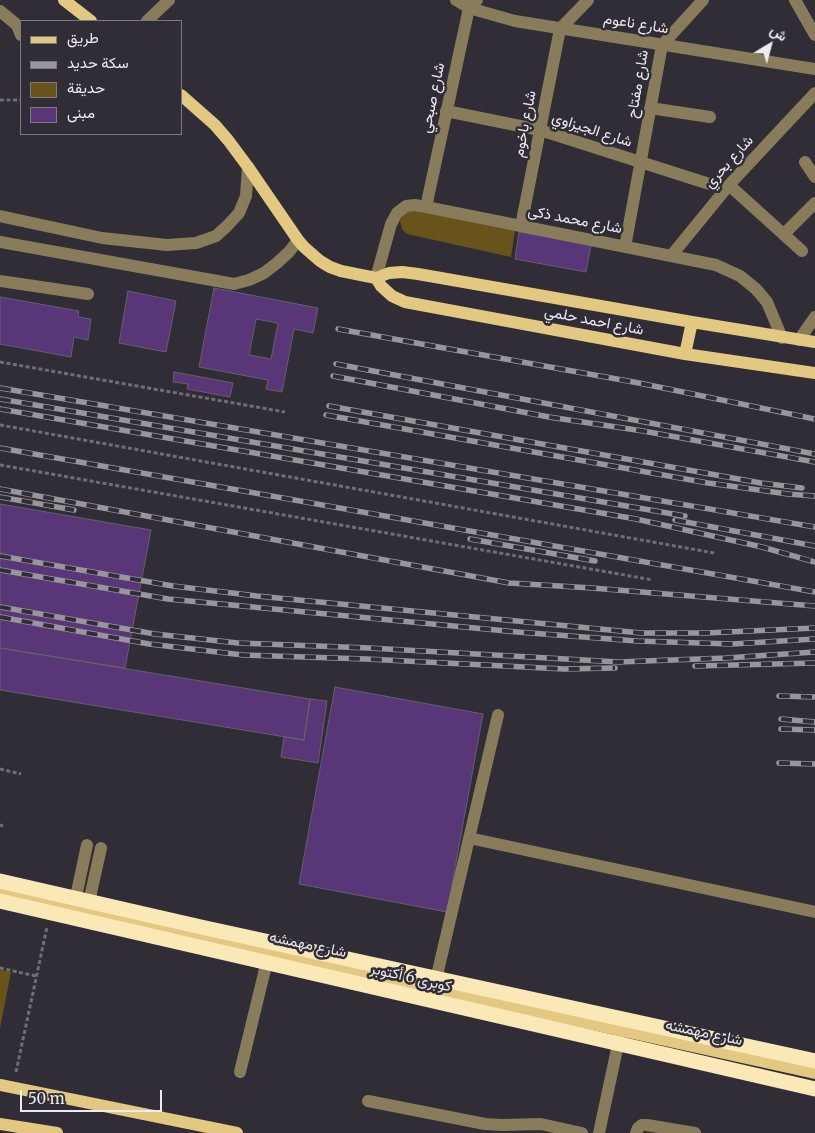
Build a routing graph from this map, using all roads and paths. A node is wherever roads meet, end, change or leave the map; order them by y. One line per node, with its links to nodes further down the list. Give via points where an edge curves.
1 (64, 0): 9 (main road)
2 (169, 0): 10 (street)
3 (456, 0): 7 (street, شارع ناعوم)
4 (588, 0): 11 (street)
5 (703, 0): 14 (street)
6 (795, 0): 12 (street)
7 (473, 4): 11 (street, شارع ناعوم, via 515,21); 21 (street, شارع صبحي)
8 (0, 11): 13 (street, via 17,25)
9 (90, 20)
10 (148, 20)
11 (560, 29): 14 (street, شارع ناعوم); 23 (street, شارع باخوم)
12 (814, 31)
13 (20, 32)
14 (662, 44): 15 (street, شارع ناعوم); 20 (street, شارع مفتاح)
15 (815, 68)
16 (815, 93): 28 (street, شارع بحري)
17 (182, 96): 26 (main road, شارع احمد حلمي, via 215,125)
18 (0, 100): 19 (path)
19 (20, 100)
20 (650, 108): 22 (street); 24 (street, شارع مفتاح)
21 (446, 111): 23 (street, شارع الجيزاوي); 30 (street, شارع صبحي)
22 (710, 117)
23 (540, 130): 24 (street, شارع الجيزاوي); 32 (street, شارع باخوم)
24 (640, 162): 28 (street, شارع الجيزاوي); 36 (street, شارع مفتاح)
25 (805, 162): 27 (street)
26 (248, 167): 31 (street, via 246,196 238,213 216,236 196,243 167,245 102,238); 34 (main road, شارع احمد حلمي)
27 (815, 177)
28 (727, 187): 33 (street, شارع الجيزاوي); 38 (street, شارع بحري)
29 (815, 203): 33 (street)
30 (426, 207): 32 (street, شارع محمد ذكى); 39 (street, شارع محمد ذكى, via 406,206 397,213)
31 (0, 216)
32 (521, 226): 36 (street, شارع محمد ذكى)
33 (784, 234): 37 (street, شارع الجيزاوي)
34 (298, 240): 35 (street, via 264,273 234,284); 39 (main road, شارع احمد حلمي, via 330,267)
35 (0, 242)
36 (625, 247): 38 (street, شارع محمد ذكى)
37 (802, 251)
38 (670, 256): 44 (street, شارع محمد ذكى, via 716,265 740,276 767,302)
39 (376, 278): 43 (main road, شارع احمد حلمي, via 389,273 418,274); 47 (main road, شارع احمد حلمي, via 392,296 404,302)
40 (0, 281): 41 (street)
41 (88, 294)
42 (815, 317): 45 (street)
43 (692, 322): 44 (main road, شارع احمد حلمي); 47 (main road)
44 (782, 338): 45 (main road, شارع احمد حلمي)
45 (799, 340): 46 (main road, شارع احمد حلمي)
46 (815, 342)
47 (685, 354): 49 (main road, شارع احمد حلمي)
48 (0, 362): 50 (path)
49 (815, 373)
50 (284, 412)
51 (0, 425): 53 (path)
52 (0, 465): 54 (path)
53 (714, 553)
54 (653, 580)
55 (498, 715): 58 (street)
56 (0, 769): 57 (path)
57 (20, 774)
58 (469, 838): 67 (street); 71 (street)
59 (88, 845): 65 (street)
60 (100, 848): 66 (street)
61 (0, 881): 73 (highway, كوبرى 6 أكتوبر)
62 (0, 893): 64 (main road, شارع مهمشه)
63 (0, 901): 77 (highway, كوبرى 6 أكتوبر)
64 (52, 902): 65 (main road, شارع مهمشه); 70 (path)
65 (73, 908): 66 (main road, شارع مهمشه)
66 (87, 910): 68 (main road, شارع مهمشه)
67 (815, 912)
68 (269, 953): 71 (main road, شارع مهمشه); 74 (street)
69 (0, 968): 70 (path)
70 (36, 976): 76 (path)
71 (434, 989): 72 (main road, شارع مهمشه)
72 (621, 1031): 75 (main road, شارع مهمشه); 83 (street)
73 (815, 1061)
74 (240, 1072)
75 (815, 1074)
76 (6, 1086): 81 (main road)
77 (815, 1089)
78 (368, 1101): 82 (street, via 485,1124 541,1124)
79 (0, 1124): 80 (main road)
80 (57, 1133)
81 (237, 1133)
82 (582, 1133)
83 (599, 1133)
84 (636, 1133): 85 (street, via 642,1125)
85 (695, 1133)

